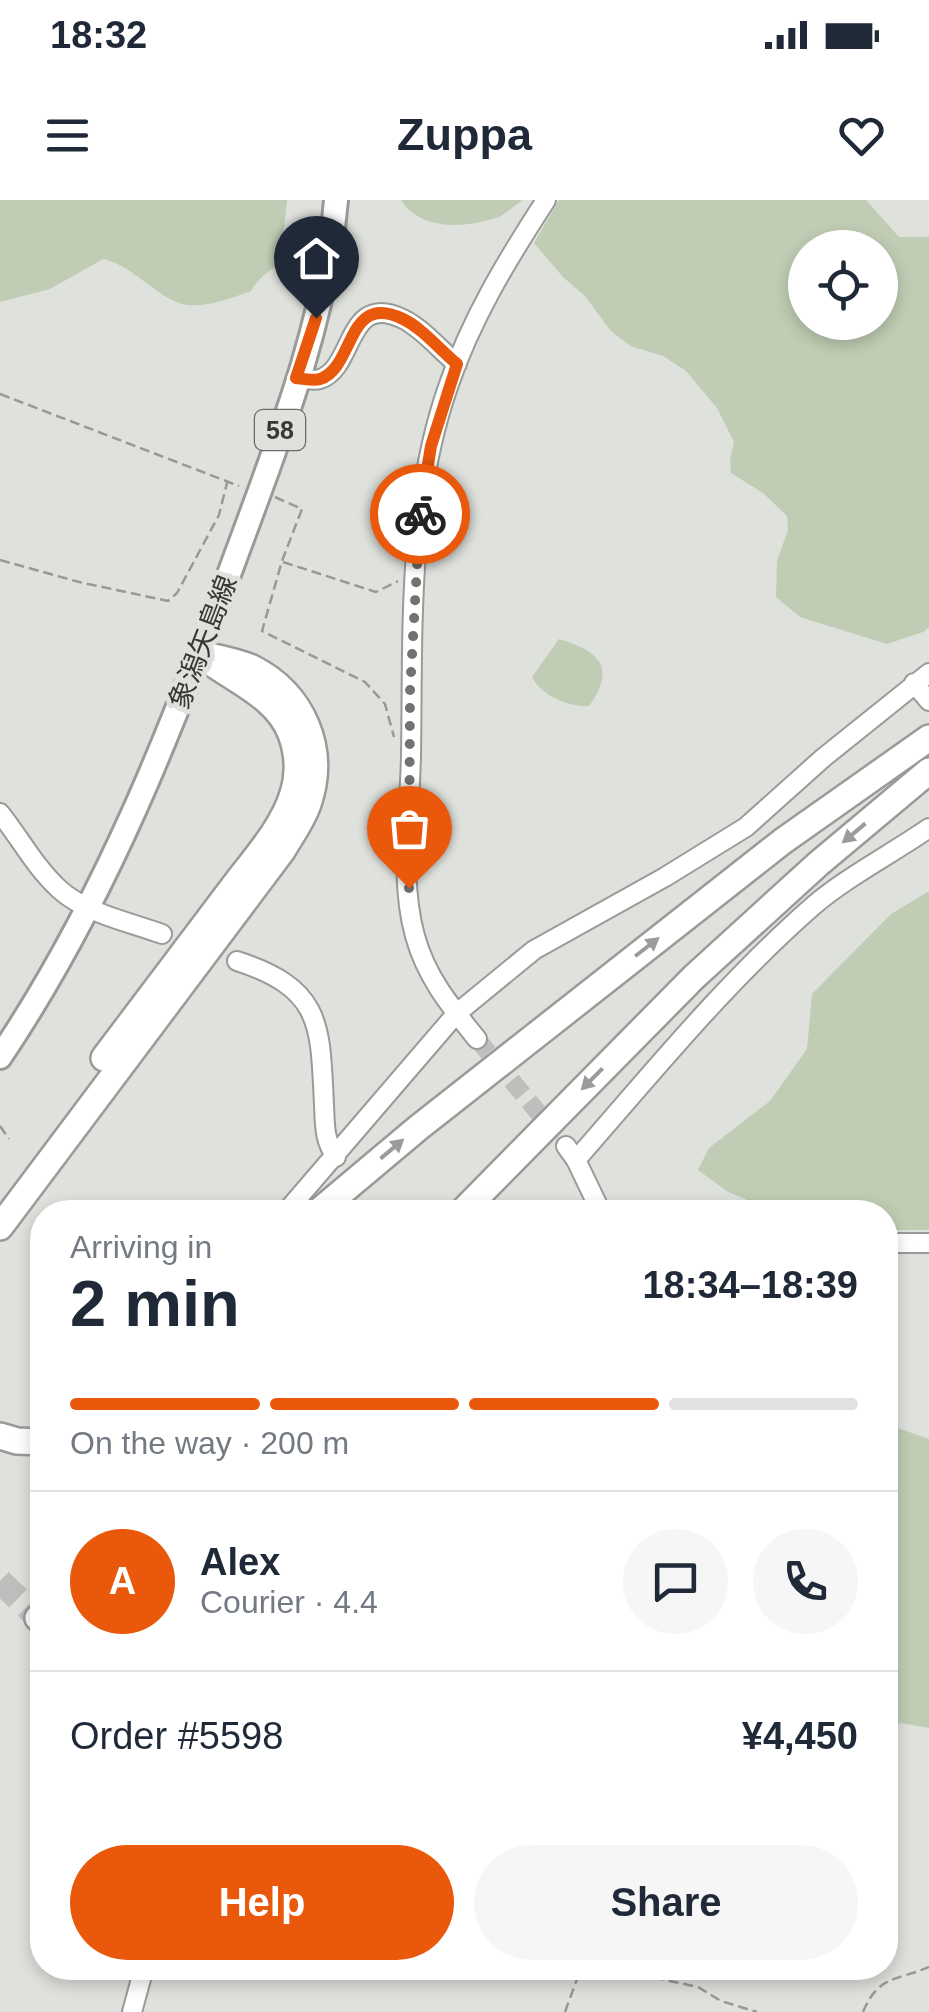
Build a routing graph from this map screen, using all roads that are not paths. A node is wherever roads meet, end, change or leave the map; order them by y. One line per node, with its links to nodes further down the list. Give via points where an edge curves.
1 (336, 200): 4 (main road, 象潟矢島線 / 58, via 324,290)
2 (546, 200): 3 (street, via 489,290)
3 (457, 364): 4 (street, via 405,319 382,312 369,315 352,334 332,371 320,379); 14 (street, via 431,446 420,510 409,888 414,935 442,999)
4 (296, 378): 5 (main road, 象潟矢島線 / 58)
5 (200, 654): 11 (main road, 象潟矢島線 / 58, via 139,806); 18 (highway, via 261,695 290,730 297,775 292,796 268,840); 23 (highway, via 248,666 302,712 315,756 308,805 282,851)
6 (924, 689): 14 (street, via 746,827 534,950)
7 (929, 738): 20 (highway, one-way to 7, via 783,841)
8 (929, 771): 21 (highway, one-way to 21, via 694,977)
9 (0, 813): 11 (street, via 61,891)
10 (929, 828): 22 (street, via 817,902 571,1153)
11 (88, 907): 12 (street); 16 (main road, 象潟矢島線 / 58)
12 (162, 934)
13 (237, 961): 17 (street, via 293,988 312,1011 321,1041 326,1142)
14 (456, 1014): 15 (street); 17 (street)
15 (477, 1039)
16 (0, 1056)
17 (336, 1157): 19 (street)
18 (0, 1198)
19 (297, 1200)
20 (332, 1200)
21 (474, 1200)
22 (595, 1200)
23 (0, 1227)
24 (929, 1243): 25 (street)
25 (898, 1244)
26 (0, 1436): 27 (highway)
27 (30, 1442)
28 (141, 1980): 29 (street)
29 (132, 2012)

